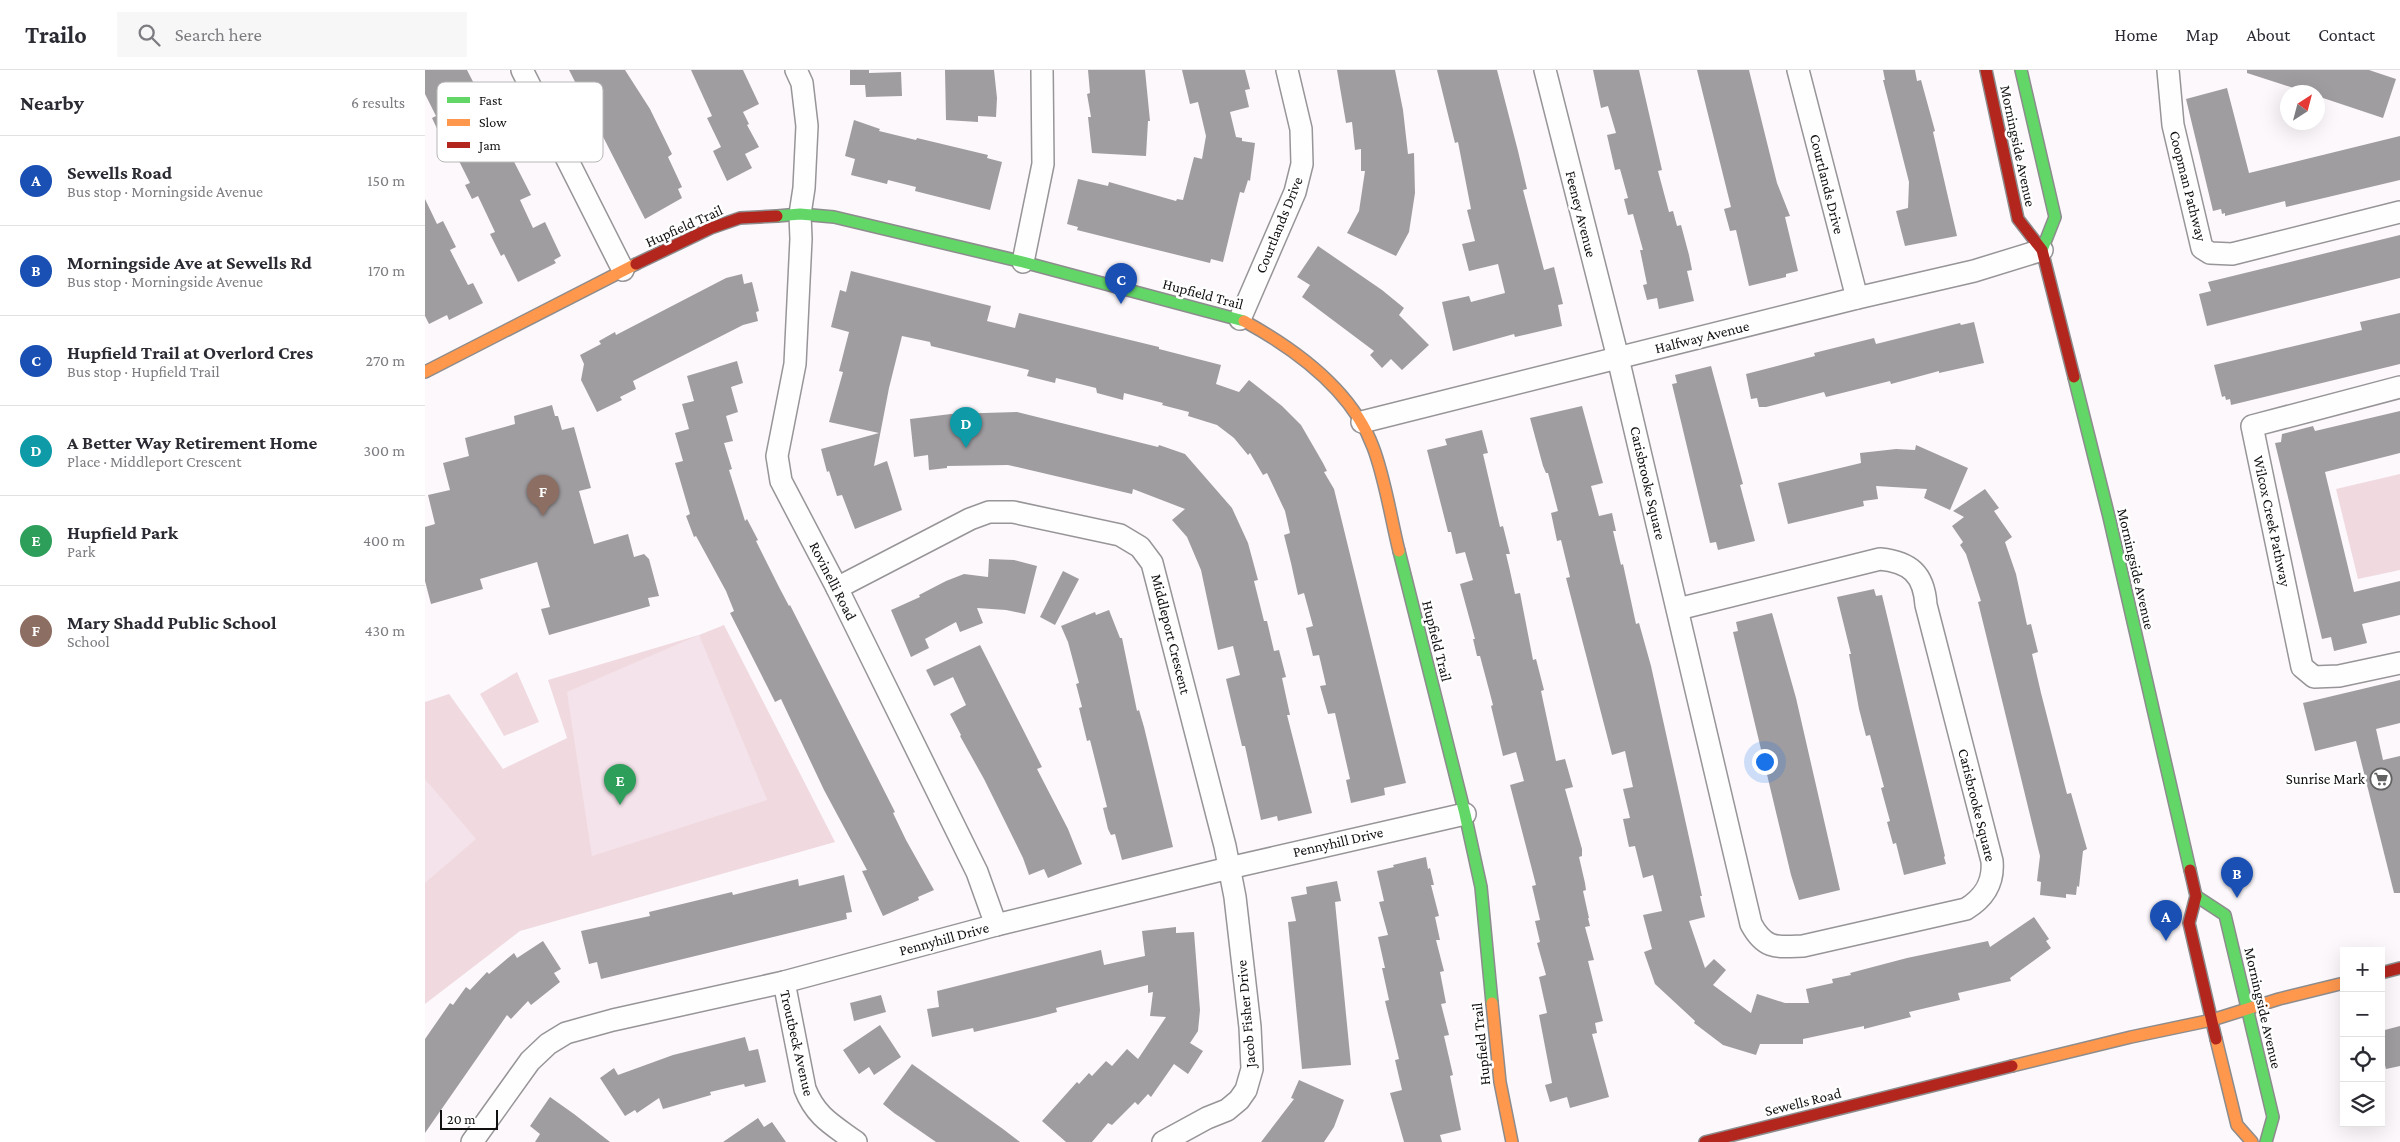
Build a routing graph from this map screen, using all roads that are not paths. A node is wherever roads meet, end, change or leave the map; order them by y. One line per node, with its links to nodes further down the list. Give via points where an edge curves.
1 (522, 70): 10 (street)
2 (796, 70): 13 (street, Rovinelli Road, via 802,83 807,126)
3 (1043, 70): 15 (street, via 1043,164)
4 (1287, 70): 18 (street, Courtlands Drive, via 1301,129 1302,164 1295,192)
5 (1545, 70): 19 (street, Feeney Avenue)
6 (1798, 70): 17 (street, Courtlands Drive)
7 (1986, 70): 14 (street, Morningside Avenue, via 2018,219)
8 (2021, 70): 14 (street, Morningside Avenue, via 2055,217)
9 (2168, 70): 12 (street, Coopman Pathway, via 2173,125 2202,248 2210,253 2235,253)
10 (528, 82)
11 (568, 162): 16 (street)
12 (2400, 212)
13 (800, 214): 15 (street, Hupfield Trail, via 834,217); 16 (street, Hupfield Trail, via 741,218 711,228); 23 (street, Rovinelli Road, via 795,364 777,456 781,481)
14 (2042, 250): 17 (street, Halfway Avenue, via 1974,271); 28 (street, Morningside Avenue, via 2109,517)
15 (1023, 262): 18 (street, Hupfield Trail)
16 (623, 270): 20 (street, Hupfield Trail)
17 (1857, 298): 19 (street, Halfway Avenue)
18 (1240, 319): 22 (street, Hupfield Trail, via 1301,356 1327,380)
19 (1618, 358): 22 (street, Halfway Avenue); 24 (street, Carisbrooke Square)
20 (425, 372)
21 (2400, 387): 25 (street, Wilcox Creek Pathway, via 2252,426 2302,667 2314,677 2339,676)
22 (1362, 422): 26 (street, Hupfield Trail, via 1373,447)
23 (837, 588): 27 (street, Middleport Crescent, via 970,518 989,512 1013,512 1129,539 1145,552 1156,575); 29 (street, Rovinelli Road, via 974,865)
24 (1678, 609): 24 (street, Carisbrooke Square, via 1751,924 1763,940 1782,948 1803,946 1966,908 1983,895 1992,877 1992,861 1925,591 1914,571 1894,560 1880,559)
25 (2400, 663)
26 (1465, 814): 27 (street, Pennyhill Drive); 39 (street, Hupfield Trail, via 1481,887 1500,1082)
27 (1229, 868): 29 (street, Pennyhill Drive); 38 (street, Jacob Fisher Drive, via 1250,1027 1251,1078 1239,1100 1227,1110)
28 (2196, 896): 34 (street, Morningside Avenue, via 2225,915); 35 (street, Morningside Avenue, via 2189,923)
29 (997, 925): 32 (street, Pennyhill Drive)
30 (2400, 968): 31 (street)
31 (2385, 972)
32 (784, 982): 36 (street, Pennyhill Drive, via 566,1033 529,1061); 37 (street, Troutbeck Avenue, via 810,1102 828,1123)
33 (2340, 984): 34 (street, Sewells Road)
34 (2248, 1008): 35 (street, Sewells Road); 42 (street, Morningside Avenue, via 2273,1118)
35 (2212, 1020): 40 (street, Sewells Road, via 2121,1039); 41 (street, Morningside Avenue, via 2237,1125)
36 (472, 1142)
37 (857, 1142)
38 (1163, 1142)
39 (1512, 1142)
40 (1705, 1142)
41 (2252, 1142)
42 (2266, 1142)

